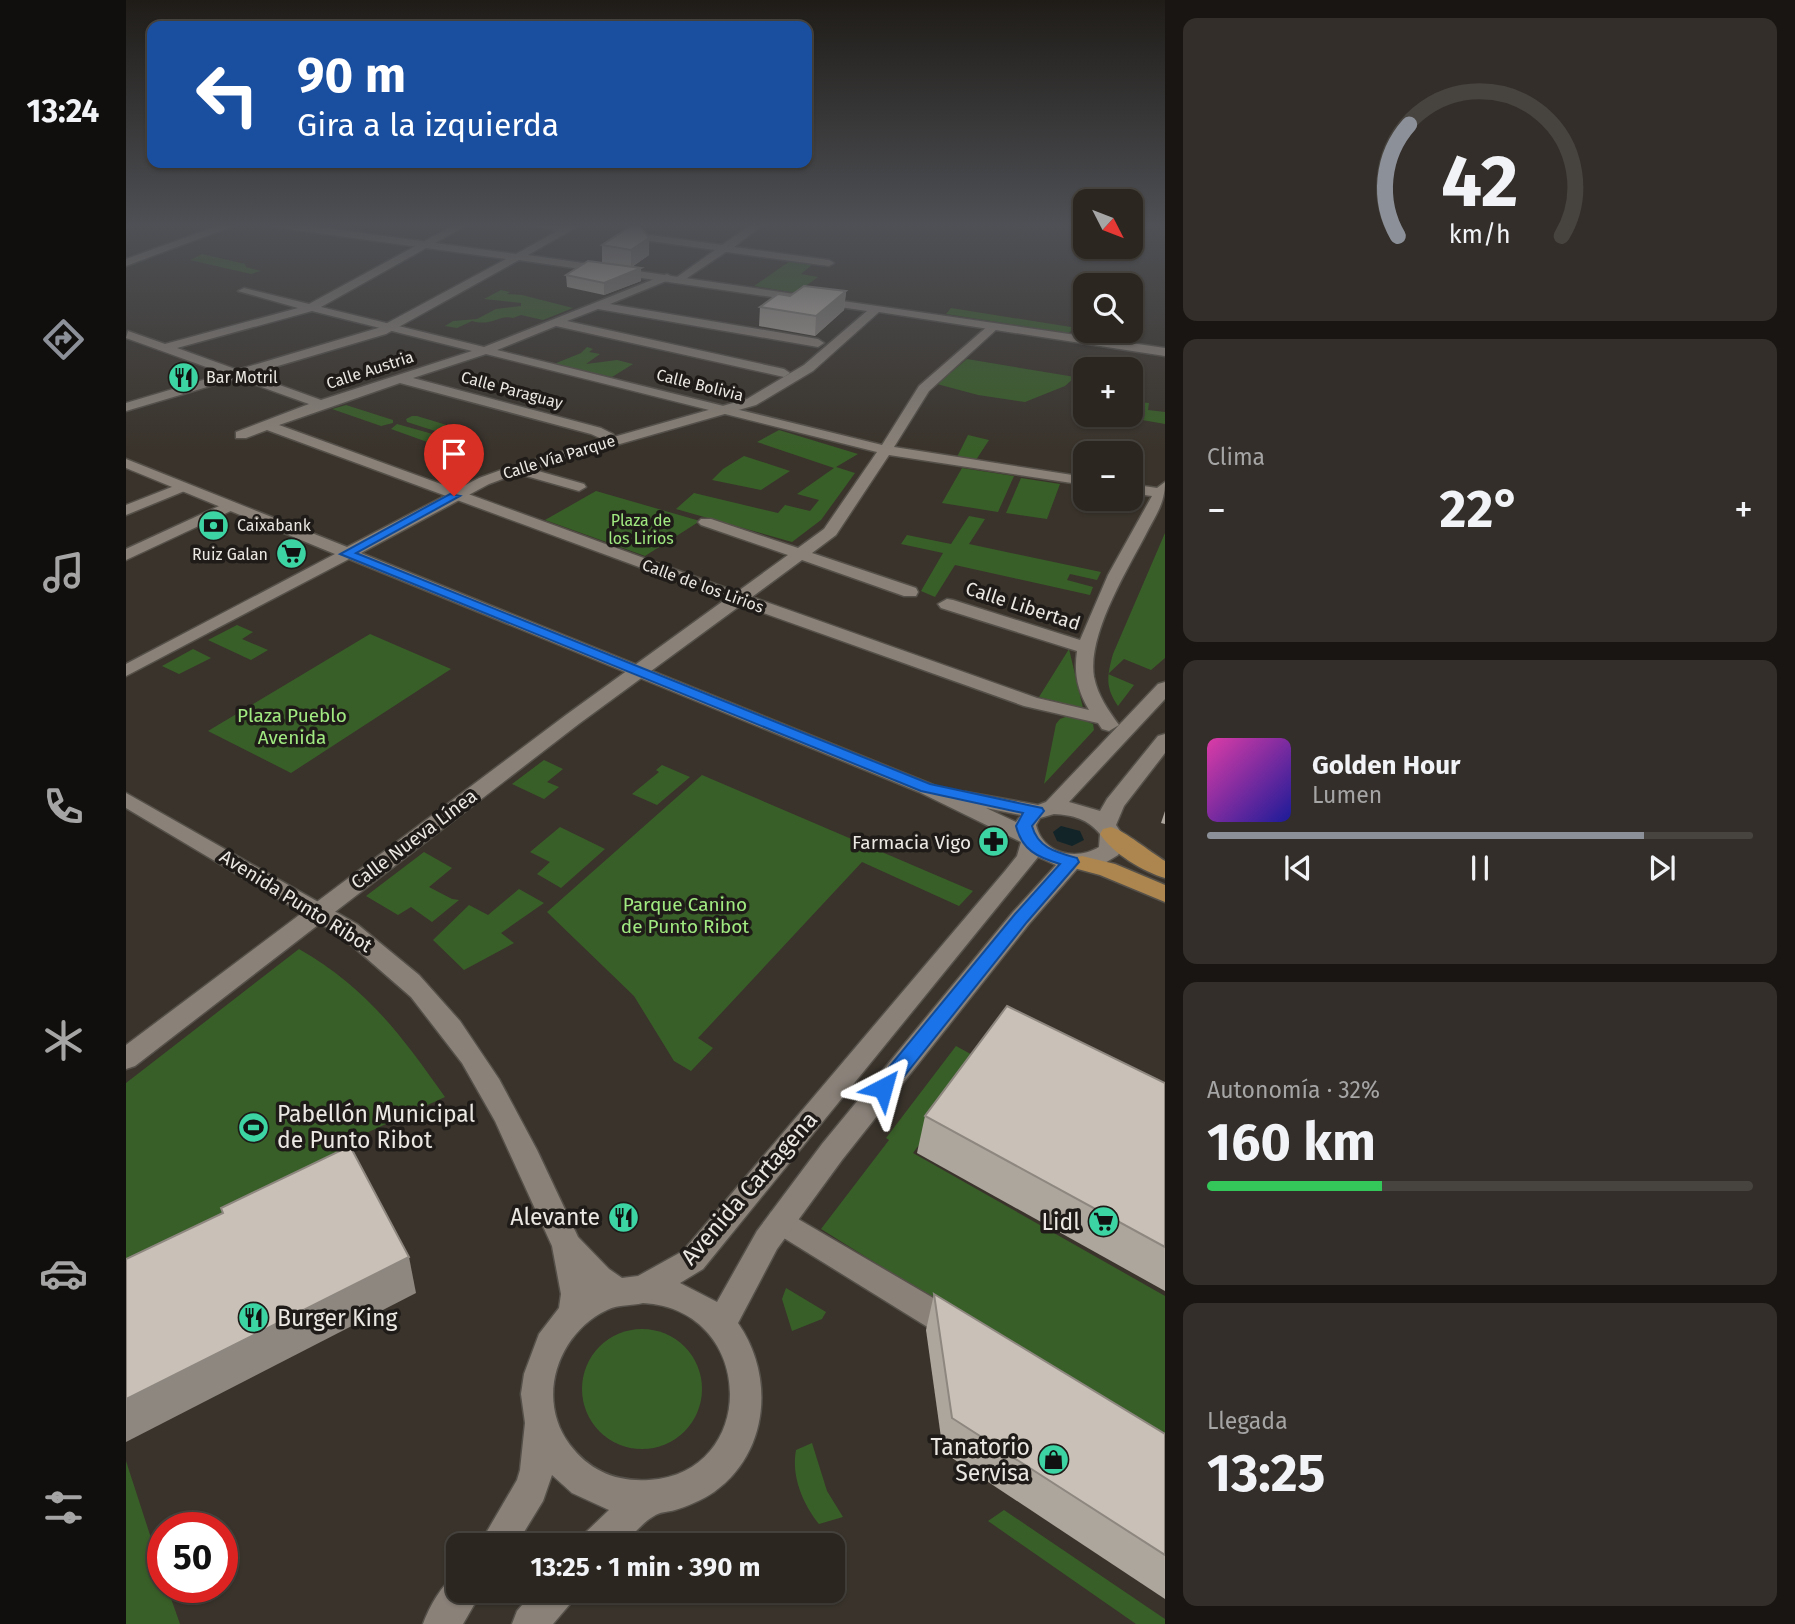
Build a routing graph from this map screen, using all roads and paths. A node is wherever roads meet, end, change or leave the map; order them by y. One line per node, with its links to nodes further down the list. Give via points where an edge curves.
1 (280, 300): 8 (street, Calle Bolivia)
2 (325, 300): 8 (street)
3 (440, 300): 12 (street)
4 (609, 300): 6 (street, Calle Austria)
5 (815, 300): 7 (street)
6 (596, 305): 10 (street, Calle Austria); 14 (street)
7 (860, 307): 9 (street); 14 (street, Calle Vía Parque)
8 (310, 308): 12 (street, Calle Bolivia); 15 (street)
9 (876, 309): 11 (street); 24 (street, Calle Vía Parque, via 794,382)
10 (555, 322): 16 (street, Calle Austria); 18 (street)
11 (993, 327): 17 (street); 28 (street, Calle Nueva Línea, via 925,389)
12 (388, 328): 16 (street, Calle Bolivia); 19 (street)
13 (128, 335): 15 (street)
14 (818, 343): 18 (street, Calle Vía Parque)
15 (163, 348): 19 (street)
16 (484, 351): 20 (street, Calle Austria); 23 (street, Calle Bolivia)
17 (1165, 352)
18 (785, 373): 23 (street, Calle Vía Parque)
19 (238, 375): 21 (street); 22 (street)
20 (399, 379): 21 (street, Calle Austria); 27 (street, Calle Paraguay)
21 (321, 404): 25 (street, Calle Austria)
22 (126, 407)
23 (715, 407): 24 (street, Calle Bolivia); 27 (street, Calle Vía Parque)
24 (729, 410): 27 (street, Calle Vía Parque); 28 (street, Calle Bolivia)
25 (266, 425): 26 (street, Calle Austria); 38 (street, Calle de los Lirios)
26 (241, 435)
27 (607, 439): 30 (street, Calle Vía Parque); 38 (street, Calle Vía Parque, via 490,470)
28 (885, 450): 31 (street, Calle Bolivia); 34 (street, Calle Nueva Línea)
29 (126, 463): 32 (street)
30 (517, 469): 33 (street); 38 (street, Calle Vía Parque)
31 (1073, 479)
32 (182, 486): 39 (street); 40 (street)
33 (579, 487)
34 (862, 487): 37 (street); 43 (street, Calle Nueva Línea, via 830,532)
35 (1143, 489): 36 (street)
36 (1163, 490): 48 (street, via 1136,535)
37 (882, 493)
38 (449, 494): 42 (street, Calle Vía Parque); 46 (street, Calle de los Lirios)
39 (230, 506): 42 (street); 44 (street)
40 (126, 510)
41 (706, 522): 43 (street)
42 (340, 552): 49 (street, Calle Vía Parque); 50 (street, Calle Vía Parque); 51 (street)
43 (801, 553): 45 (street); 46 (street, Calle Nueva Línea)
44 (126, 555)
45 (910, 592)
46 (739, 599): 51 (street, Calle Nueva Línea); 53 (street, Calle de los Lirios, via 1031,702)
47 (947, 604): 48 (street, Calle Libertad)
48 (1086, 648): 53 (street, via 1085,678)
49 (126, 656)
50 (126, 671)
51 (638, 672): 56 (street); 64 (street, Calle Nueva Línea)
52 (1165, 688): 55 (street, Avenida Cartagena)
53 (1104, 719): 55 (street, via 1114,731)
54 (1165, 740): 59 (street, via 1114,804)
55 (1112, 747): 58 (street, Avenida Cartagena)
56 (926, 788): 58 (street); 60 (street)
57 (126, 799): 64 (street, Avenida Punto Ribot)
58 (1045, 809): 59 (street, via 1082,811); 60 (street, Avenida Cartagena, via 1028,817 1024,826)
59 (1108, 830): 61 (street, Avenida Cartagena, via 1112,842 1104,856); 62 (main road)
60 (1028, 839): 61 (street, via 1048,856); 68 (street, Avenida Cartagena, via 1027,857 1013,876 693,1259)
61 (1077, 862): 63 (main road, via 1107,869); 66 (street, Avenida Cartagena, via 1021,918)
62 (1165, 871)
63 (1165, 894)
64 (320, 911): 65 (street, Calle Nueva Línea); 67 (street, Avenida Punto Ribot, via 377,951 430,1001 503,1113)
65 (126, 1059)
66 (781, 1221): 70 (street, Avenida Cartagena); 71 (street)
67 (567, 1246): 68 (street, Avenida Punto Ribot, via 598,1278); 69 (street, Avenida Punto Ribot, via 576,1294)
68 (629, 1292): 69 (street); 70 (street, via 669,1294 697,1305)
69 (574, 1315): 72 (street, via 545,1350 540,1365 535,1396)
70 (721, 1324): 73 (street, via 740,1350 749,1380 748,1413 736,1445 714,1471 684,1489)
71 (977, 1342)
72 (540, 1427): 73 (street, via 556,1456 582,1479 613,1494); 74 (street, via 531,1489)
73 (649, 1497): 75 (street)
74 (504, 1533)
75 (610, 1533)
76 (456, 1603): 78 (street)
77 (547, 1603): 79 (street)
78 (441, 1624)
79 (530, 1624)

